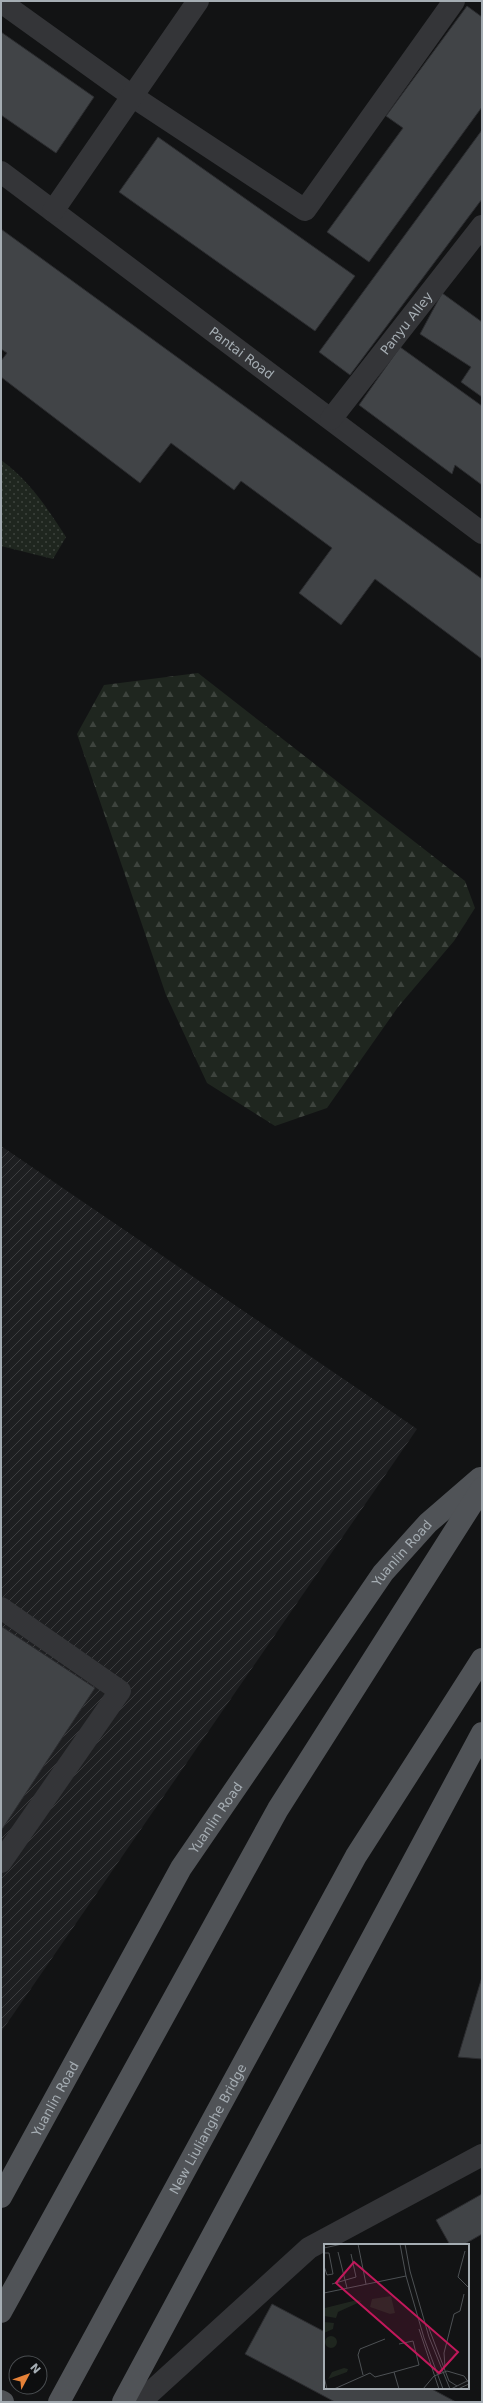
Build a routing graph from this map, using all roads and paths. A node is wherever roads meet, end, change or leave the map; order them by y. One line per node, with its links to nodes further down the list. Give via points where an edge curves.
1 (198, 1): 4 (street)
2 (454, 1): 4 (street, via 305,210)
3 (1, 2): 4 (street)
4 (132, 96): 6 (street)
5 (1, 172): 6 (street, Pantai Road)
6 (53, 211): 8 (street, Pantai Road)
7 (482, 226): 8 (street, Panyu Alley)
8 (331, 419): 9 (street, Pantai Road)
9 (482, 533)
10 (482, 1476): 17 (main road, Yuanlin Road, via 428,1523 383,1573 181,1868)
11 (482, 1488): 18 (main road, Yuanlin Road, via 278,1809)
12 (1, 1608): 15 (street, via 120,1692)
13 (482, 1659): 19 (main road, New Liulianghe Bridge, via 356,1856)
14 (482, 1733): 20 (main road)
15 (1, 1862)
16 (482, 2155): 21 (street, via 309,2248)
17 (1, 2197)
18 (1, 2312)
19 (59, 2402)
20 (123, 2402)
21 (140, 2402)

